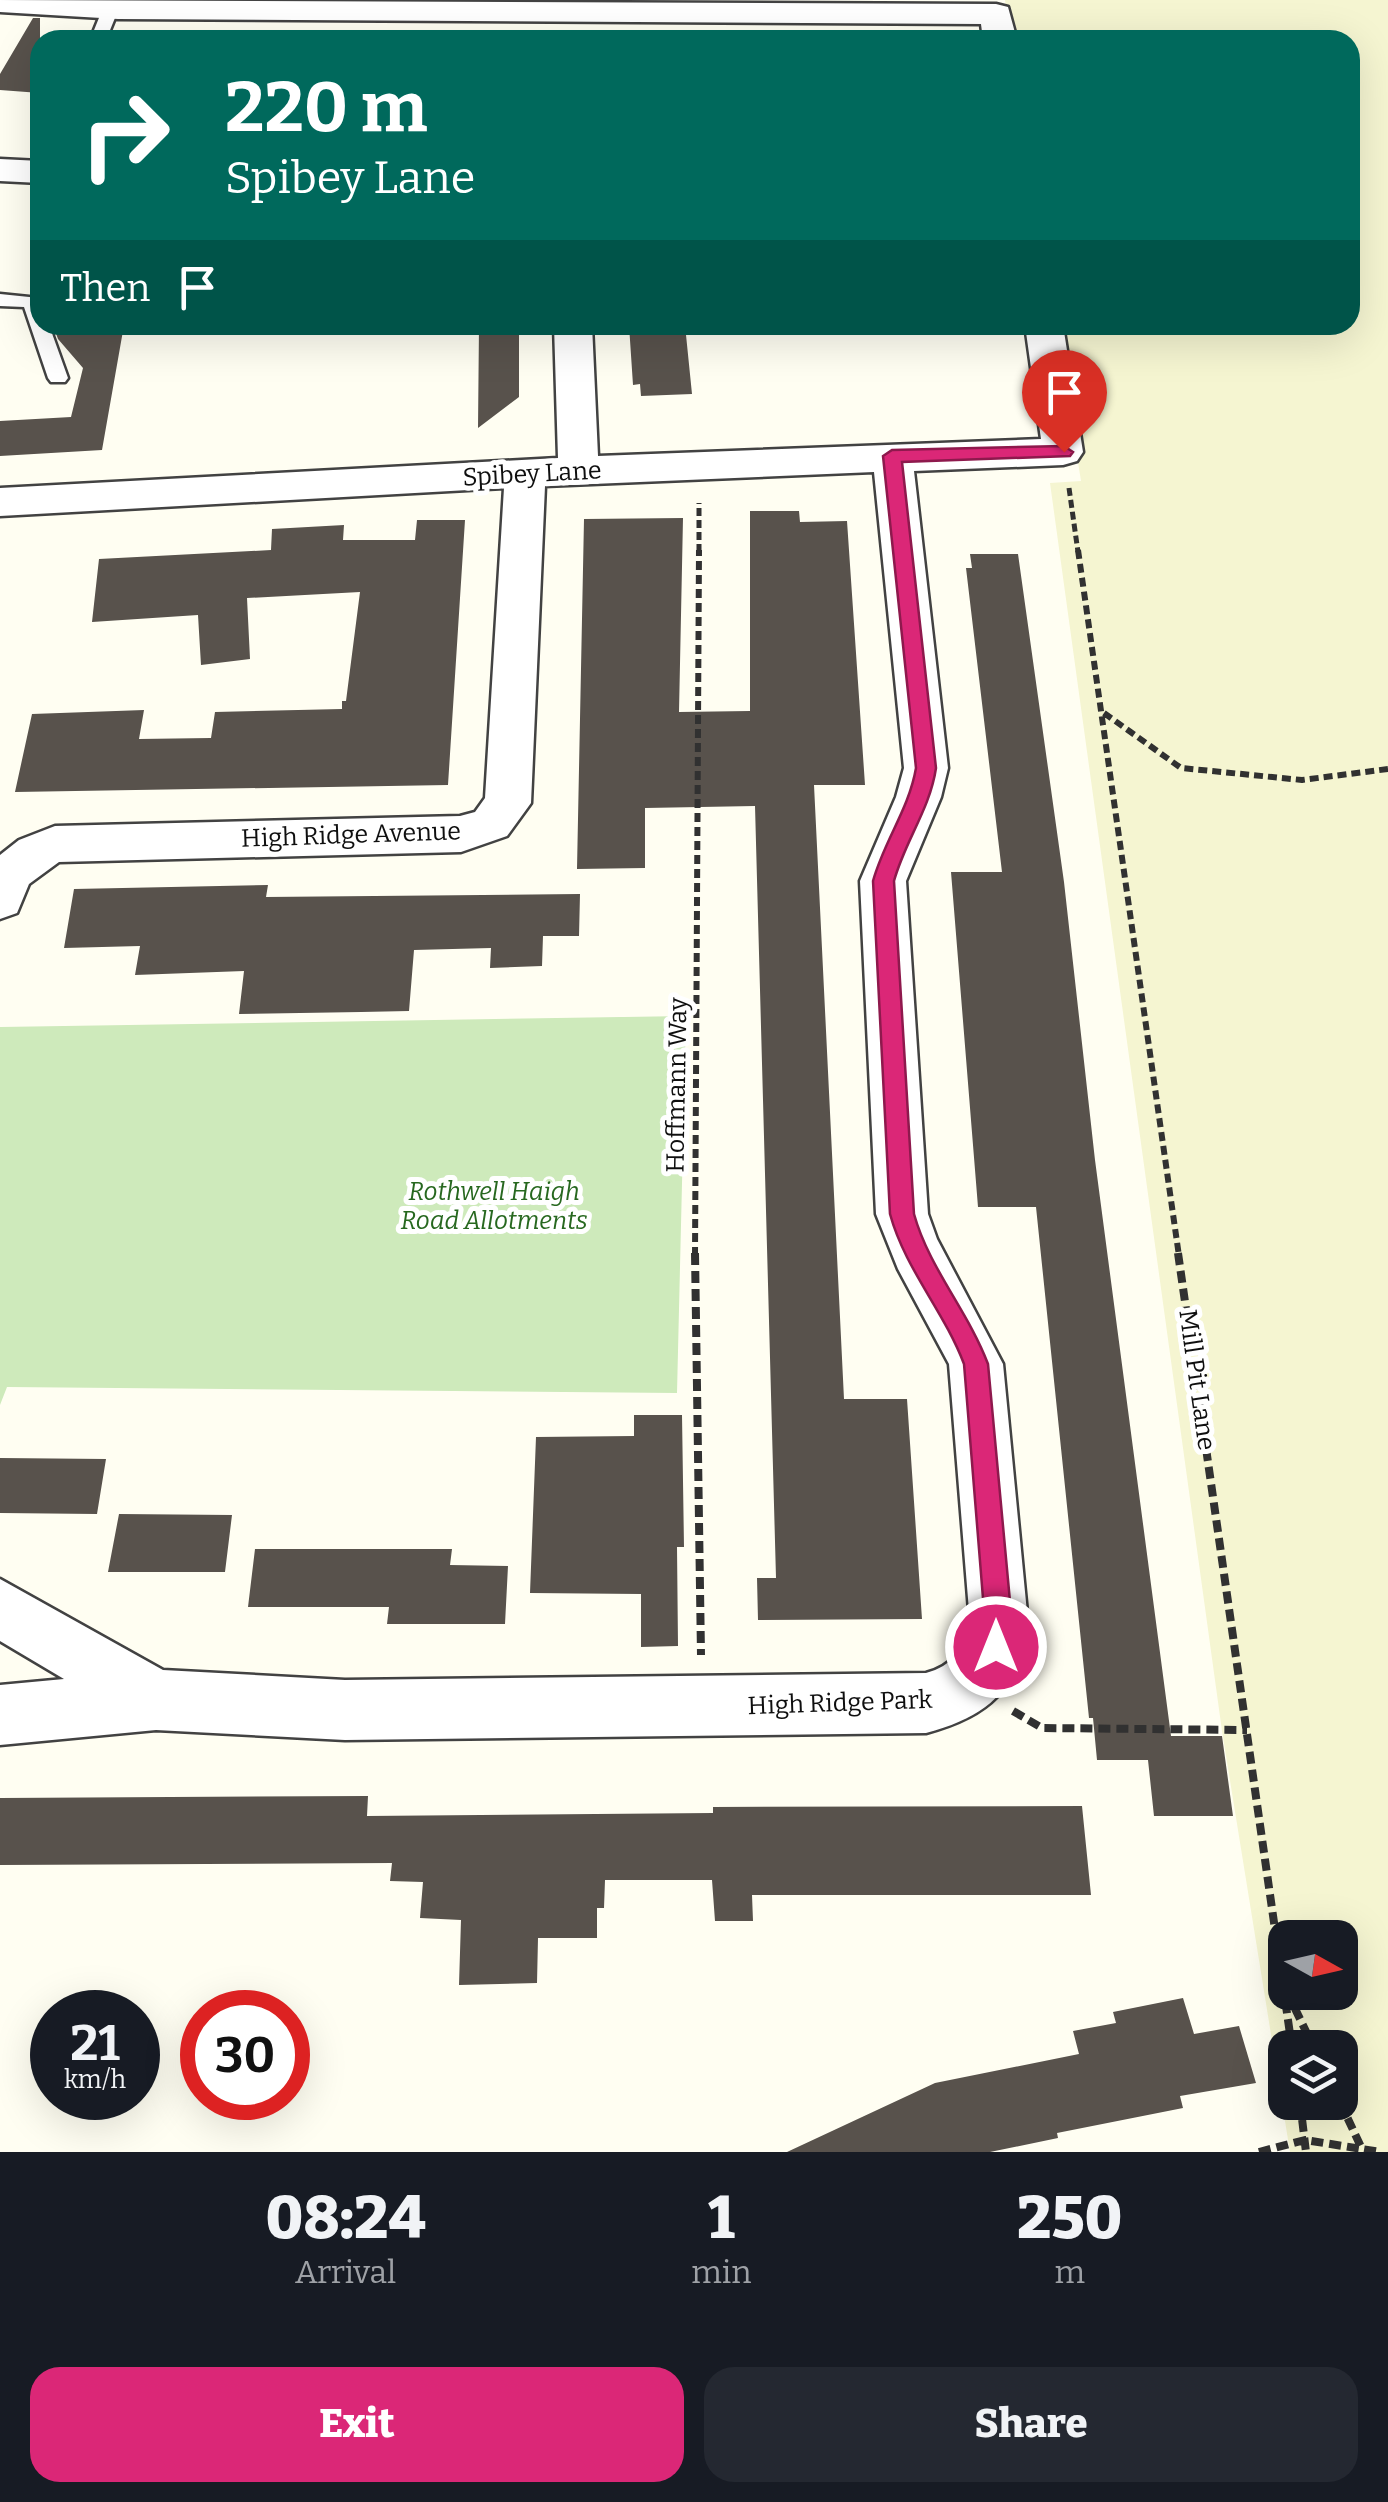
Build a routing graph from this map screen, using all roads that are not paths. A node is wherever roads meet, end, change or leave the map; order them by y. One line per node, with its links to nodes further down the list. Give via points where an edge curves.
1 (0, 2): 2 (street)
2 (117, 6): 3 (street); 4 (lane)
3 (998, 27)
4 (104, 30)
5 (0, 170): 6 (street)
6 (30, 172)
7 (0, 300): 8 (lane)
8 (30, 302)
9 (43, 335): 12 (lane)
10 (572, 335): 14 (street)
11 (1046, 335): 13 (street, Spibey Lane, via 1064,452)
12 (58, 378)
13 (892, 456): 14 (street, Spibey Lane); 19 (street, High Ridge Park, via 926,768 922,796 884,881 901,1194 911,1245 976,1364 998,1623 987,1669 970,1687 926,1703 345,1710)
14 (579, 472): 15 (street, Spibey Lane)
15 (525, 474): 16 (street, Spibey Lane); 17 (street, High Ridge Avenue, via 508,803 491,824 461,834 55,844 22,860)
16 (0, 502)
17 (0, 900)
18 (1, 1613): 19 (street, High Ridge Park)
19 (156, 1700): 20 (street, High Ridge Park)
20 (0, 1714)

